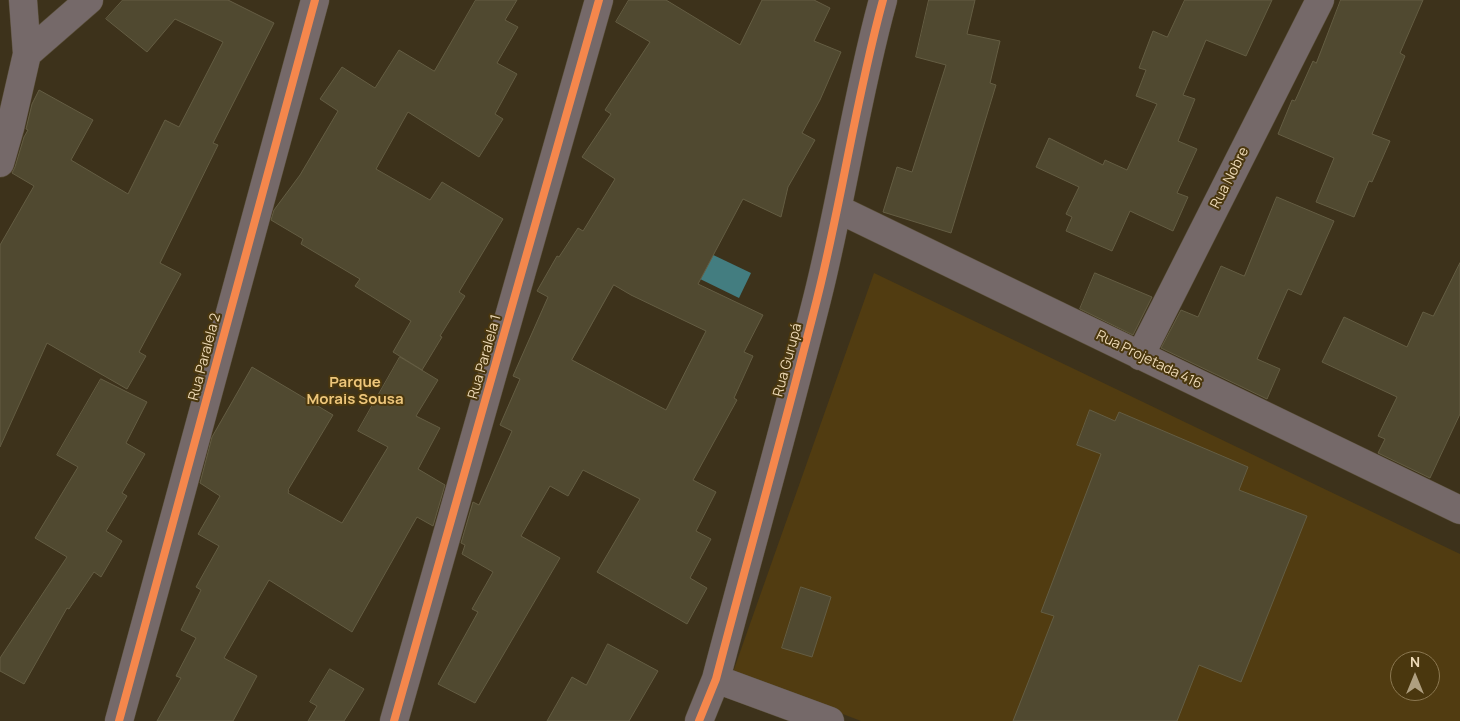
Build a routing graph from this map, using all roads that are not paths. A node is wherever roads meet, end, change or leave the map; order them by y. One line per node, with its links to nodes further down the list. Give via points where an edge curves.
1 (23, 0): 7 (street)
2 (89, 0): 7 (street)
3 (315, 0): 13 (street, Rua Paralela 2)
4 (599, 0): 14 (street, Rua Paralela 1)
5 (884, 0): 9 (street, Rua Gurupá)
6 (1320, 0): 10 (street, Rua Nobre)
7 (27, 54): 8 (street)
8 (0, 163)
9 (838, 209): 10 (street, Rua Projetada 416); 12 (street, Rua Gurupá, via 817,300)
10 (1140, 356): 11 (street, Rua Projetada 416)
11 (1456, 499)
12 (716, 679): 15 (street, Rua Gurupá); 16 (street)
13 (118, 721)
14 (394, 721)
15 (699, 721)
16 (830, 721)

